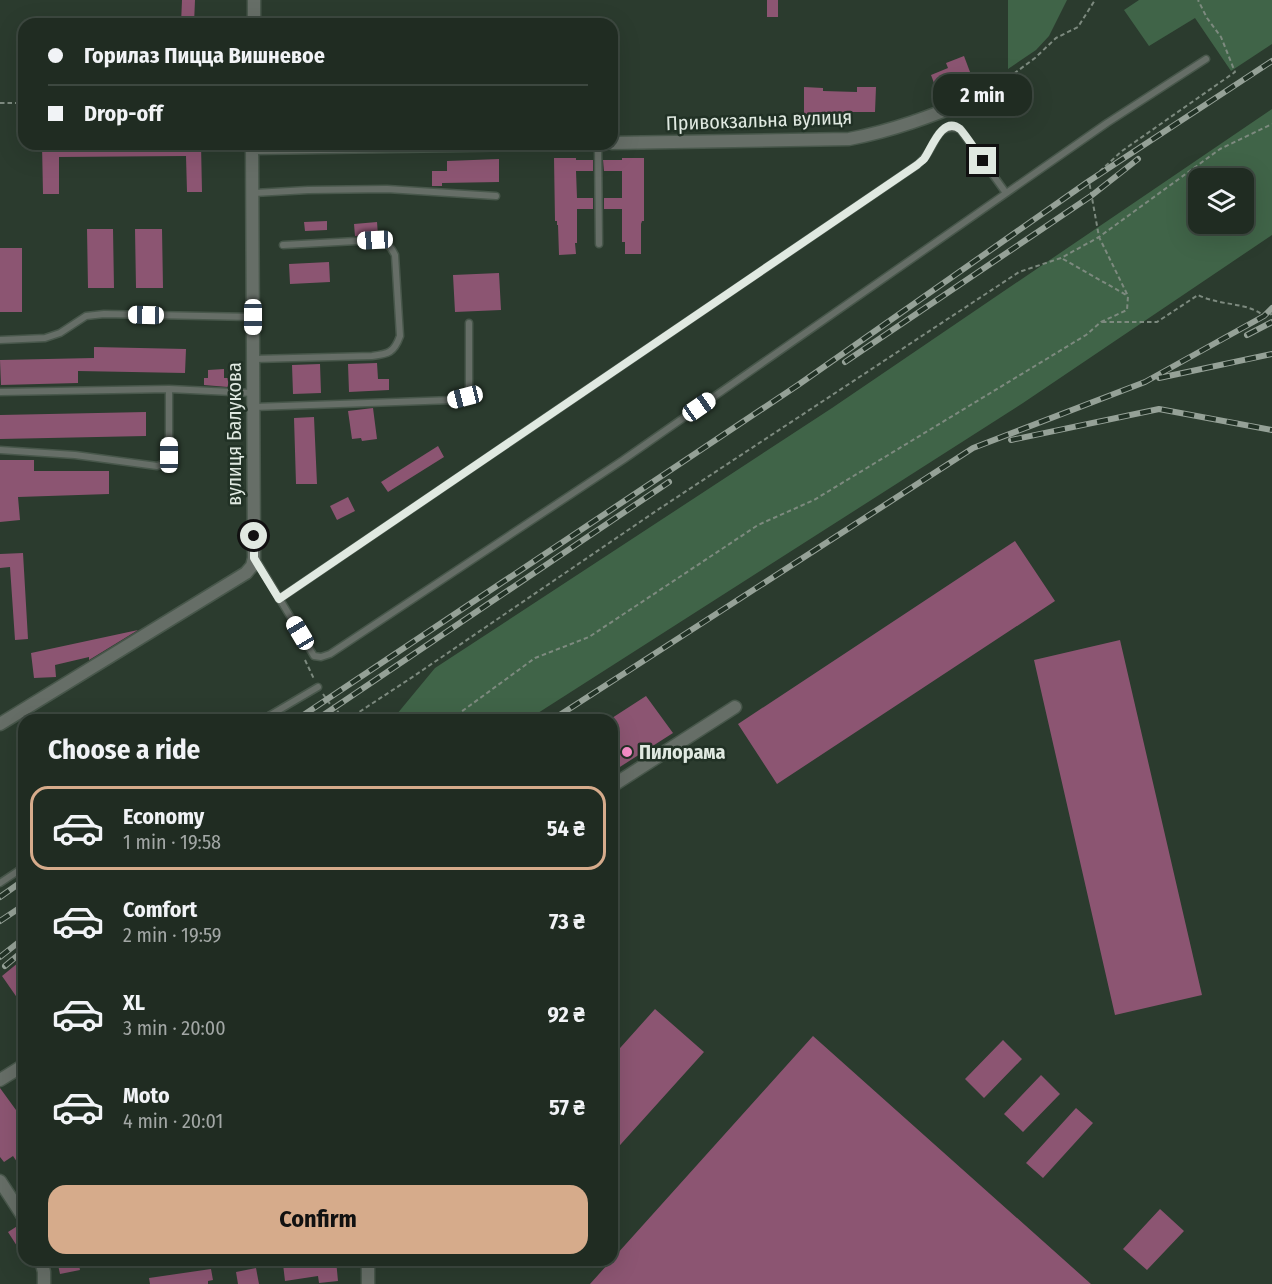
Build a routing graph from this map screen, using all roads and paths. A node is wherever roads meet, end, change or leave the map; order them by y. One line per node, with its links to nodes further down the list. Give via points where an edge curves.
1 (254, 0): 4 (street)
2 (1096, 0): 6 (path, via 1078,27 1056,38 1008,78)
3 (1198, 0): 16 (path, via 1221,37 1235,72 1122,151 1089,181)
4 (254, 18)
5 (1206, 58): 14 (lane)
6 (973, 99): 10 (street, Привокзальна вулиця, via 924,119 849,139)
7 (0, 103): 8 (path)
8 (18, 103)
9 (1272, 124): 16 (path, via 1220,149)
10 (618, 143)
11 (252, 150): 13 (street, вулиця Балукова)
12 (598, 150): 17 (lane)
13 (252, 193): 15 (lane, via 387,189); 22 (street, вулиця Балукова)
14 (1006, 194): 33 (lane, via 623,460 330,654 314,656); 33 (lane, via 960,129 951,126 942,130 917,165)
15 (496, 196)
16 (1099, 237): 19 (path); 20 (path)
17 (600, 244)
18 (283, 245): 26 (lane, via 385,242 395,255 399,336 395,348 372,356)
19 (1061, 258): 20 (path); 37 (path, via 1019,272)
20 (1128, 296): 23 (path, via 1127,310)
21 (1272, 314): 23 (path, via 1264,316 1197,295 1157,322)
22 (253, 317): 25 (lane, via 104,314 86,316 45,338); 26 (street, вулиця Балукова)
23 (1101, 322): 38 (path, via 814,500 758,525 589,638 535,658)
24 (469, 323): 30 (lane, via 469,393 465,397)
25 (0, 340)
26 (253, 358): 29 (street, вулиця Балукова)
27 (169, 389): 28 (lane); 29 (lane); 31 (lane, via 169,455 165,463 157,466 75,454)
28 (0, 392)
29 (253, 393): 30 (street, вулиця Балукова)
30 (254, 407): 32 (street, вулиця Балукова)
31 (0, 450)
32 (254, 558): 33 (lane); 39 (street, via 246,573)
33 (279, 599)
34 (318, 687): 36 (lane)
35 (735, 707): 40 (street)
36 (272, 714)
37 (356, 714)
38 (458, 714)
39 (0, 724)
40 (618, 782)
41 (18, 871): 42 (lane)
42 (0, 883)
43 (18, 1069): 44 (street)
44 (0, 1080)
45 (0, 1182): 46 (street)
46 (18, 1209)
47 (42, 1266): 49 (street)
48 (368, 1266): 50 (street)
49 (44, 1284)
50 (368, 1284)

